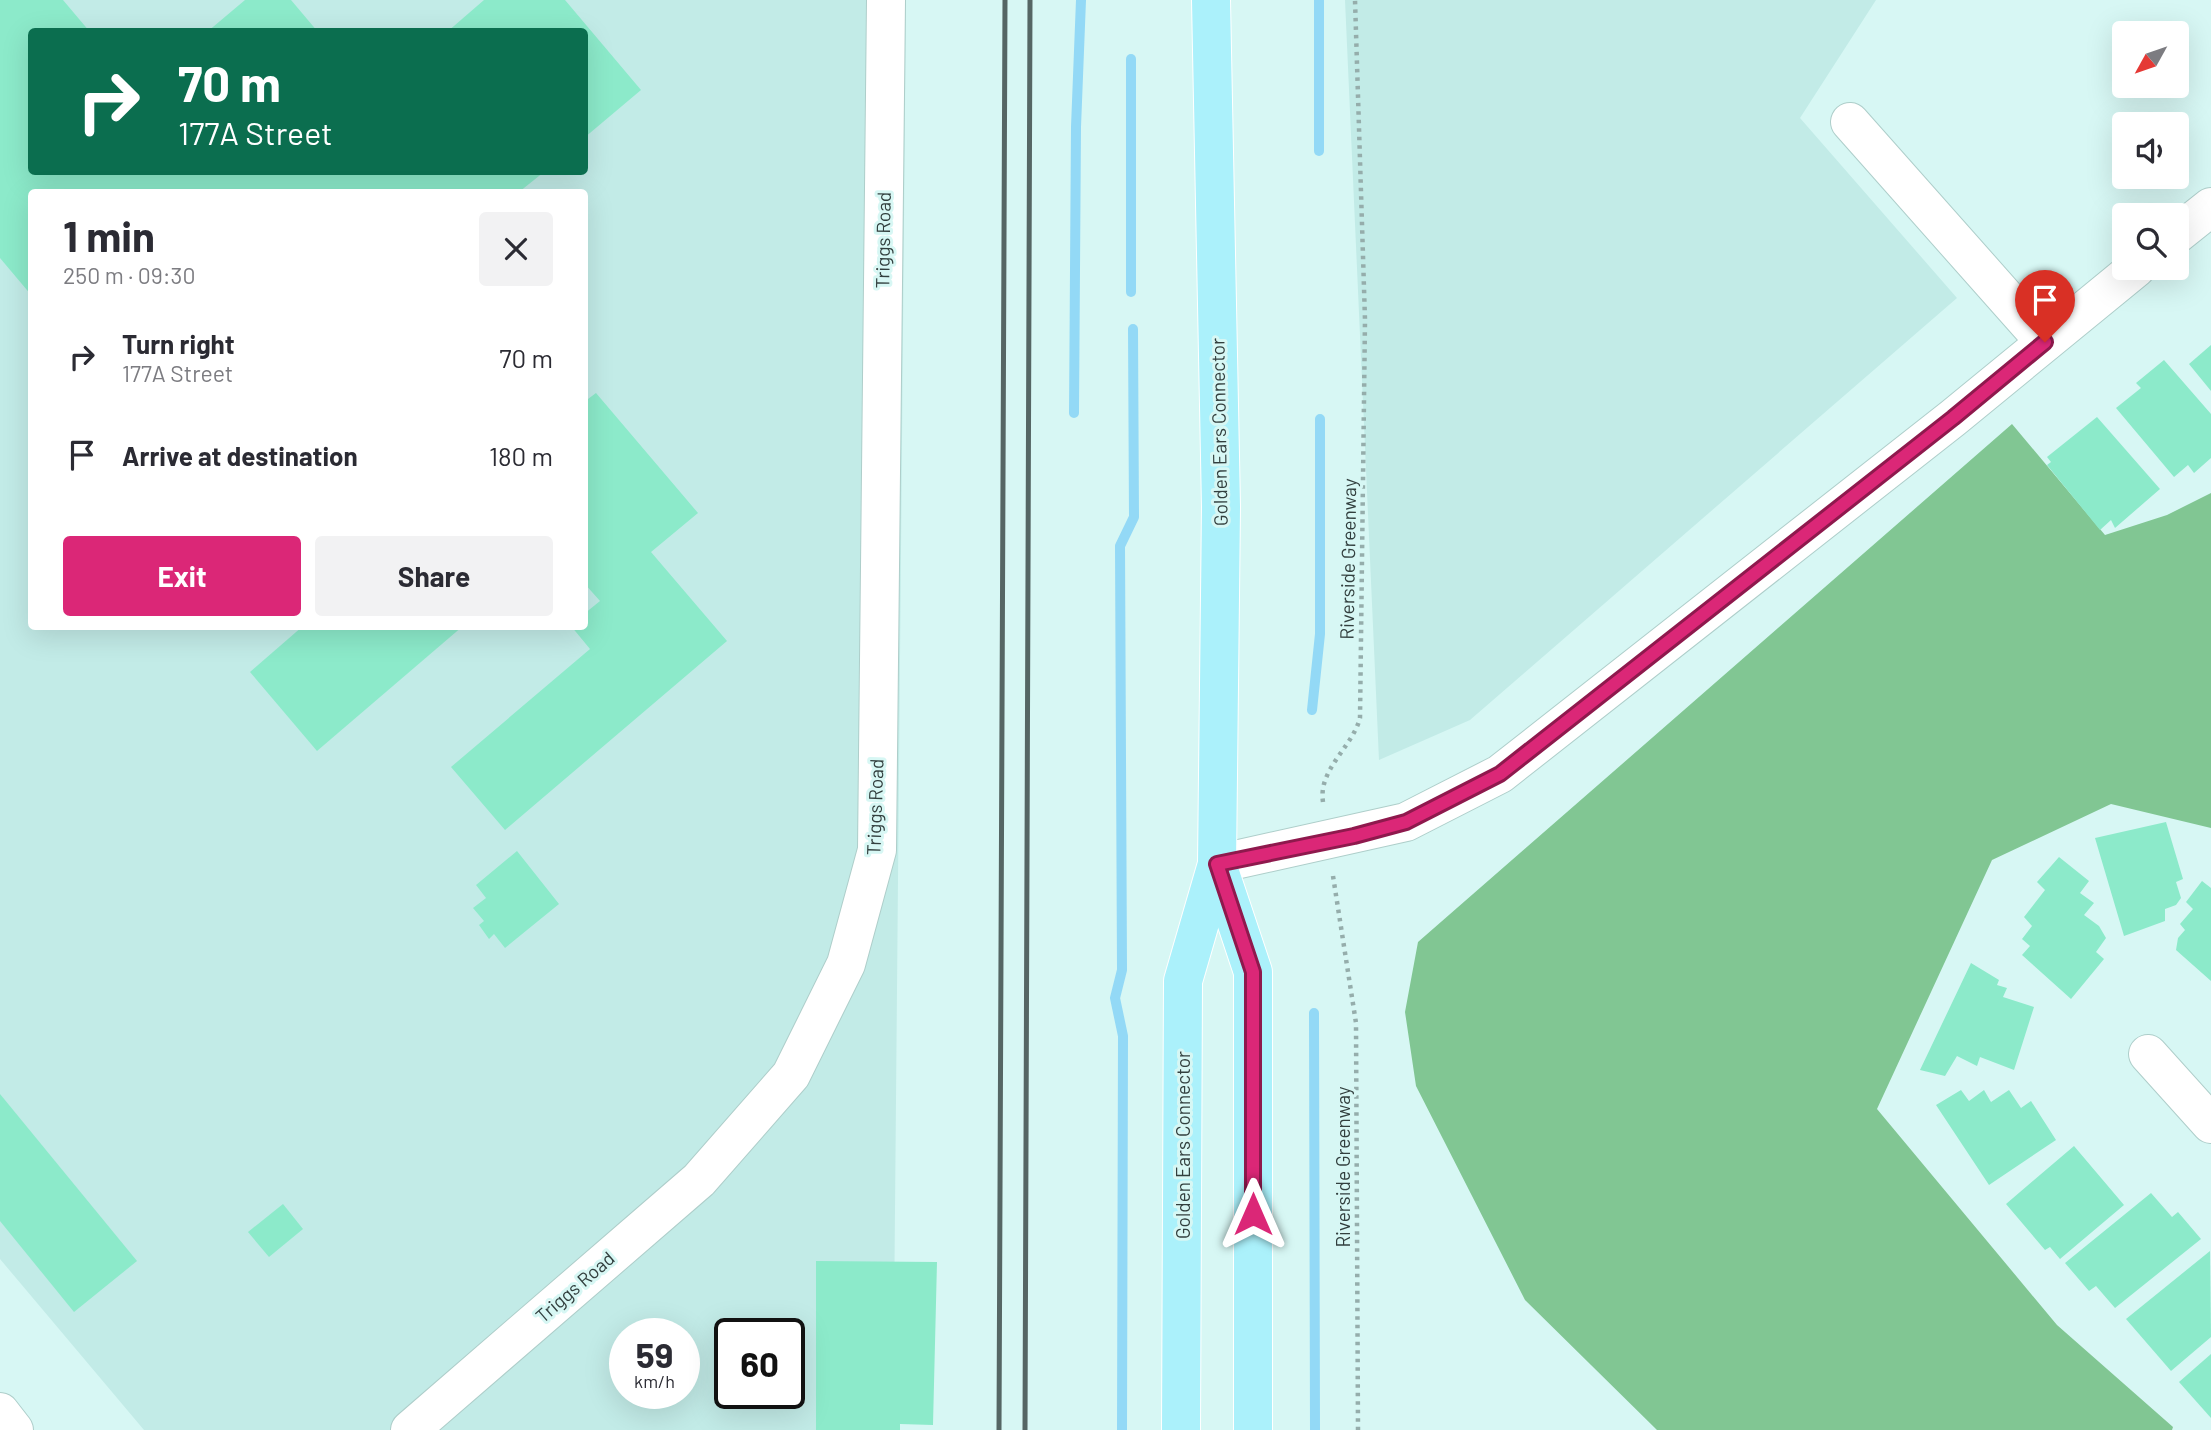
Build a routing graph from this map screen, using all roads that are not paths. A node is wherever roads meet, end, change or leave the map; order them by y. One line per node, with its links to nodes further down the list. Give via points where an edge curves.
1 (886, 0): 13 (street, Triggs Road, via 877,850 846,964 791,1075 699,1180)
2 (1211, 0): 8 (main road, Golden Ears Connector, via 1222,507)
3 (1850, 122): 7 (street)
4 (2211, 206): 5 (street)
5 (2189, 224)
6 (2121, 280): 7 (street)
7 (2045, 342): 8 (street, via 1500,774 1406,822)
8 (1217, 864): 14 (main road, Golden Ears Connector, via 1184,981); 15 (main road, Golden Ears Connector, via 1253,972)
9 (2148, 1054): 10 (street)
10 (2211, 1124)
11 (0, 1412): 12 (street)
12 (14, 1430)
13 (410, 1430)
14 (1181, 1430)
15 (1253, 1430)

